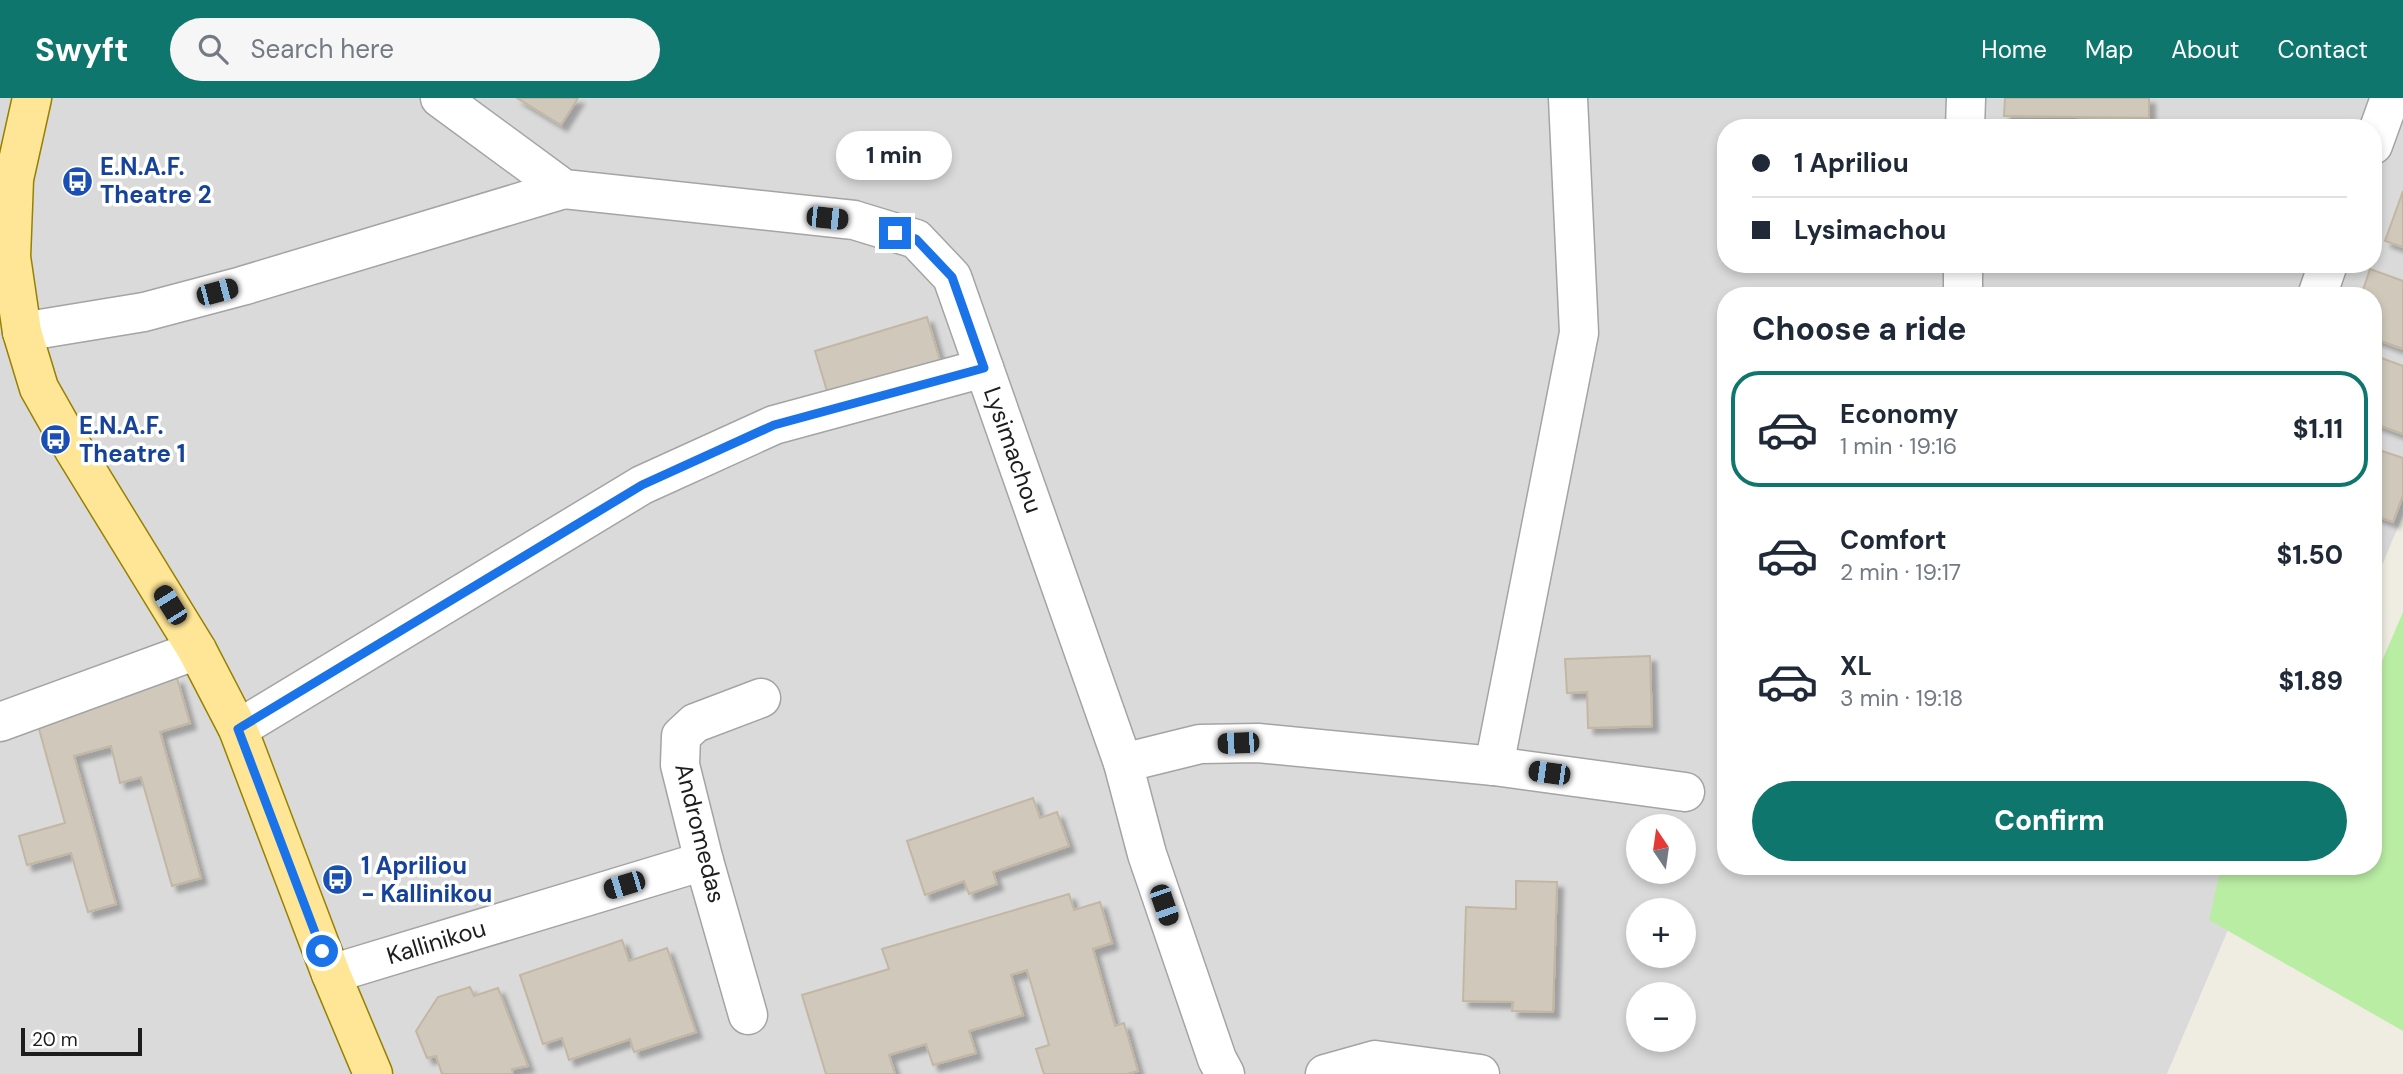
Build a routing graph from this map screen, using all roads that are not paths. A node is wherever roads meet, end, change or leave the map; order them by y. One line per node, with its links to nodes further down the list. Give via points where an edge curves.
1 (32, 98): 8 (main road)
2 (440, 98): 9 (street)
3 (1568, 98): 17 (street, via 1579,332)
4 (1966, 98): 6 (street)
5 (2390, 98): 7 (street)
6 (1965, 119)
7 (2382, 120)
8 (7, 179): 10 (main road, via 11,257)
9 (564, 189): 10 (street, via 242,286 157,308); 11 (street, Lysimachou, via 853,220 916,239 952,277)
10 (22, 331): 12 (main road, via 39,388)
11 (984, 368): 15 (street, via 774,425 642,485); 16 (street, Lysimachou)
12 (197, 650): 14 (street); 15 (main road)
13 (761, 698): 19 (street, Andromedas, via 695,723 681,736 680,765)
14 (0, 722)
15 (238, 729): 20 (main road)
16 (1123, 762): 17 (street, via 1200,744 1258,743); 23 (street, Lysimachou, via 1147,854)
17 (1494, 766): 18 (street)
18 (1685, 792)
19 (704, 861): 20 (street, Kallinikou); 21 (street, Andromedas)
20 (331, 974): 22 (main road)
21 (748, 1016)
22 (373, 1074)
23 (1225, 1074)
24 (1325, 1074): 25 (street, via 1375,1059)
25 (1480, 1074)

